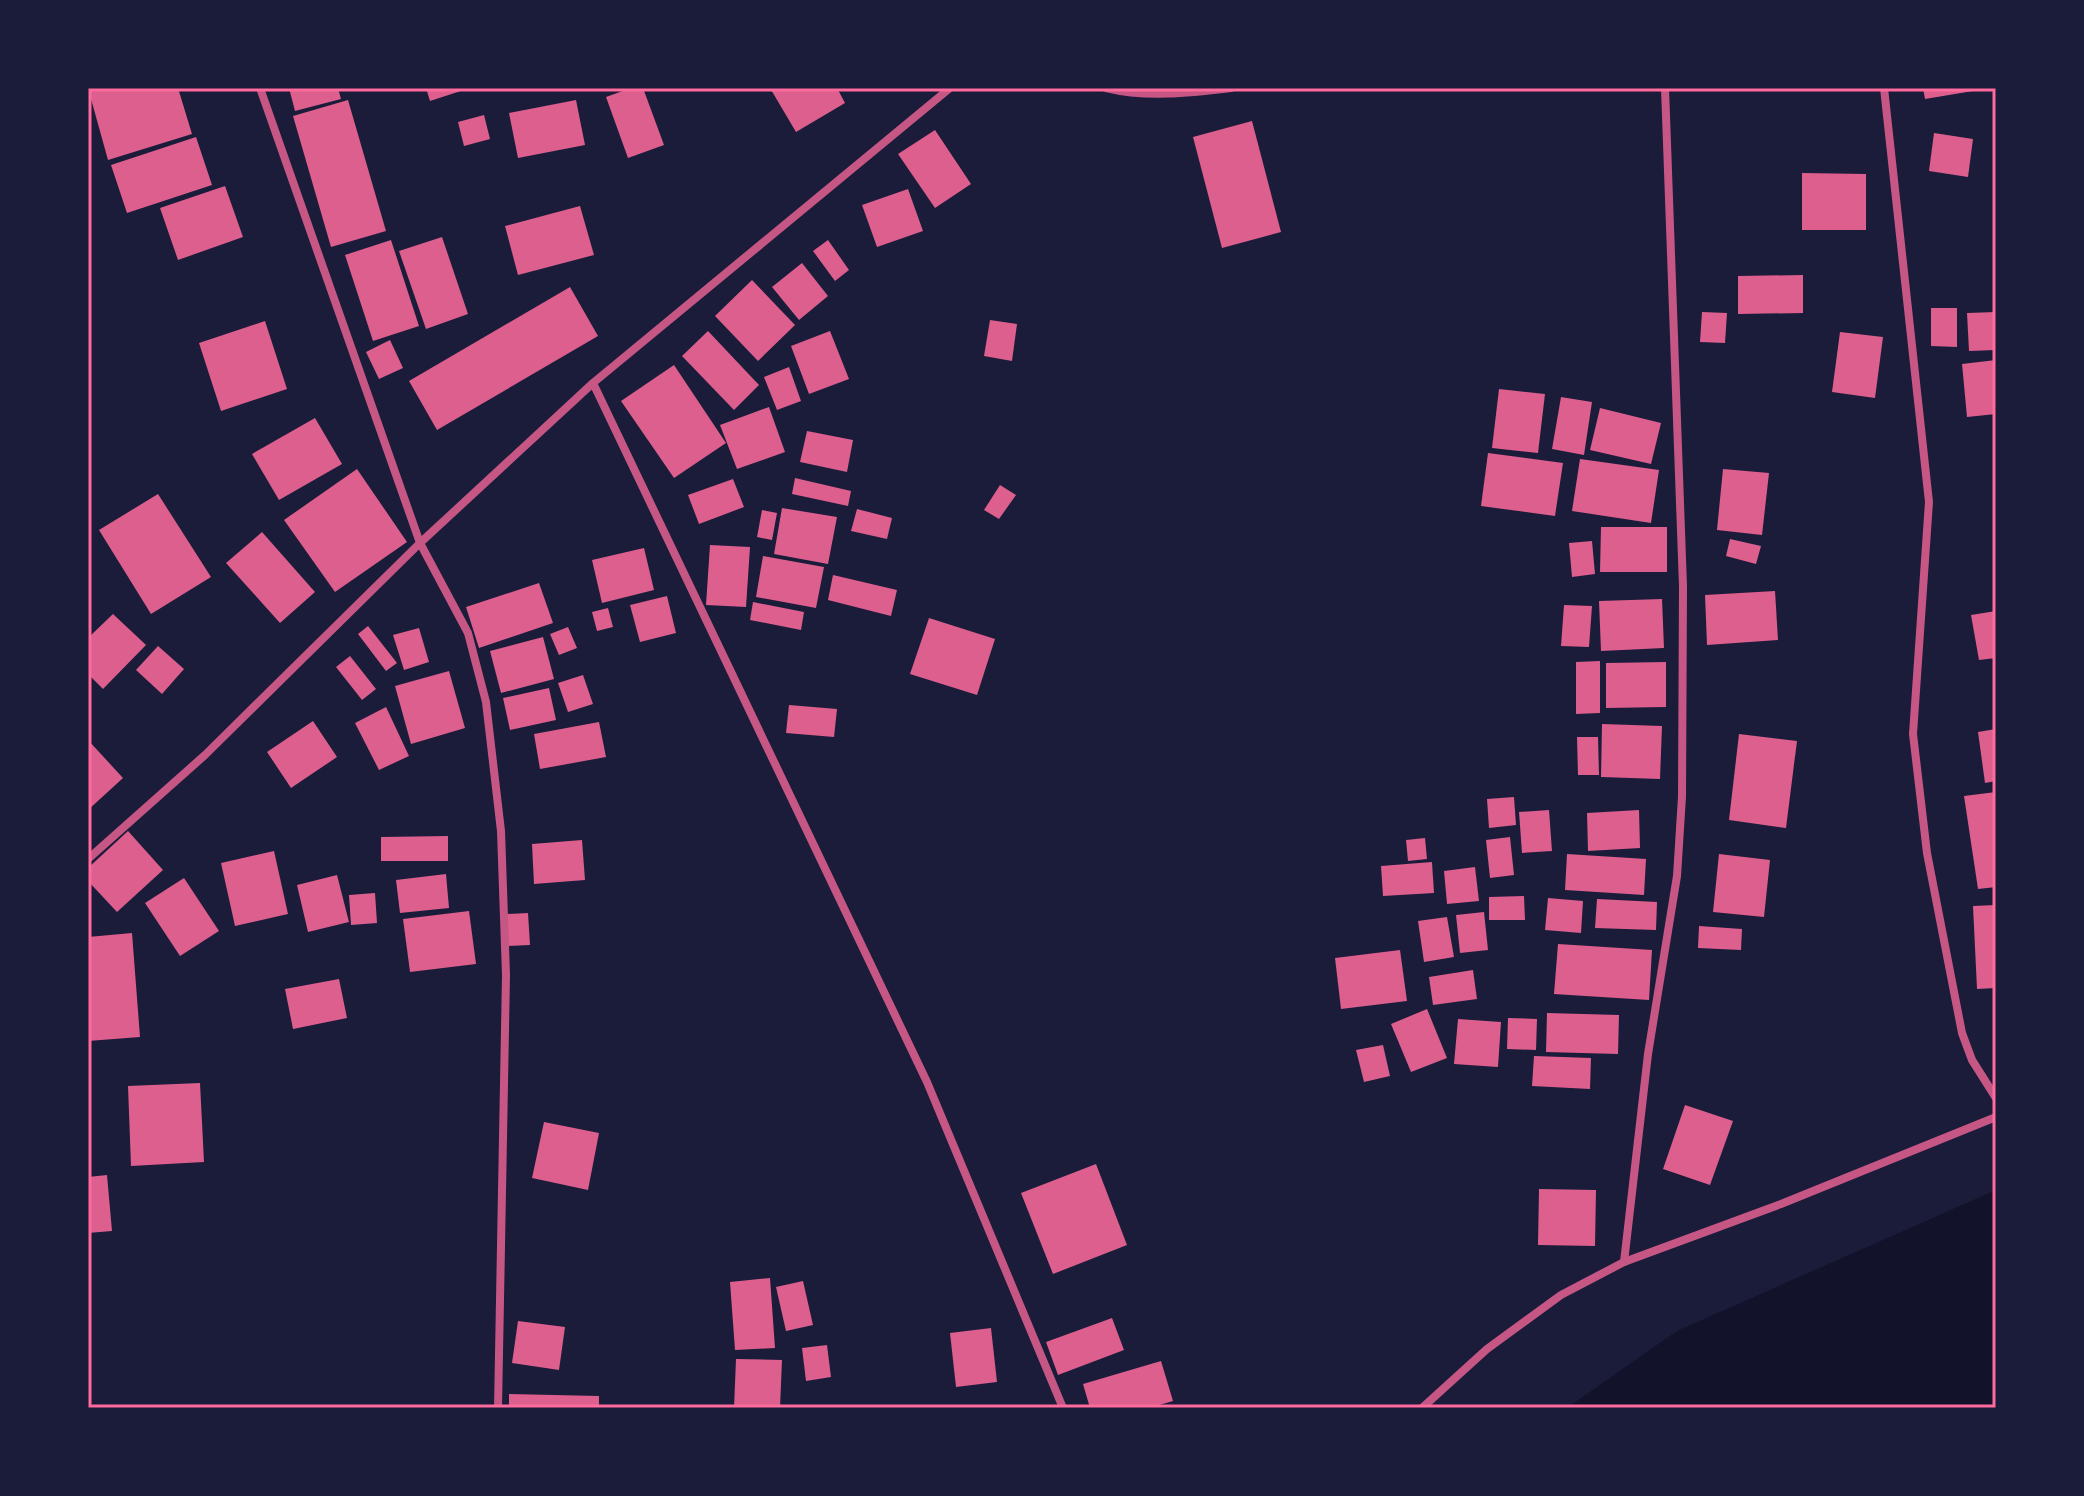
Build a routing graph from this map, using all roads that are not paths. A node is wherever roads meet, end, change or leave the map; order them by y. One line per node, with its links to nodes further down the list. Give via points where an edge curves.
1 (260, 88): 8 (street)
2 (950, 88): 7 (street)
3 (1106, 88): 4 (street, via 1183,94)
4 (1231, 88)
5 (1665, 88): 12 (street, via 1683,586 1682,797 1677,876 1648,1054)
6 (1884, 88): 10 (street, via 1929,502 1913,734 1927,853 1962,1033)
7 (593, 383): 8 (street); 14 (street, via 927,1082)
8 (420, 543): 9 (street, via 205,755); 13 (street, via 468,633 486,702 501,831 506,975)
9 (88, 859)
10 (1996, 1098)
11 (1996, 1117): 12 (street)
12 (1624, 1262): 15 (street, via 1561,1295 1487,1349)
13 (498, 1408)
14 (1063, 1408)
15 (1422, 1408)

